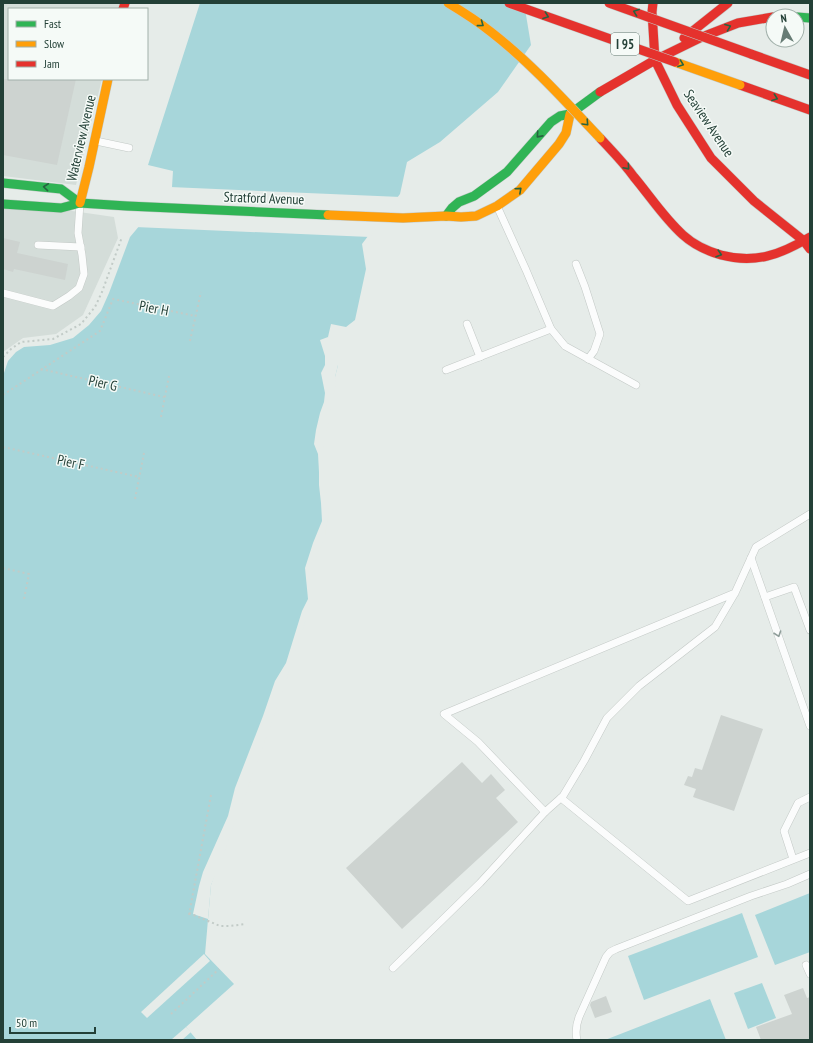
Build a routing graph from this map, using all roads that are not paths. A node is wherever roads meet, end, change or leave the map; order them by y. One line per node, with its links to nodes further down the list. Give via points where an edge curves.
1 (448, 3): 19 (main road, one-way to 19, bridge, via 516,52 553,88 632,172 677,229 691,241 724,256 752,259 777,254)
2 (509, 3): 10 (main road, I 95, one-way to 10, bridge)
3 (609, 3): 8 (main road, I 95, one-way to 3, bridge)
4 (653, 3): 7 (main road, Seaview Avenue)
5 (728, 3): 7 (main road)
6 (765, 18): 7 (main road, one-way to 6, via 738,23)
7 (655, 60): 11 (main road, via 607,87); 19 (main road, Seaview Avenue, via 677,105 712,158 754,201)
8 (810, 75)
9 (108, 80): 12 (main road, Waterview Avenue)
10 (810, 110)
11 (570, 114): 17 (main road, Stratford Avenue, one-way to 11, via 520,190 559,144 566,133); 18 (main road, one-way to 18, via 560,116 551,122 507,172 474,196 459,202)
12 (95, 140): 13 (lane); 15 (main road, Waterview Avenue)
13 (129, 148)
14 (3, 183): 15 (main road, one-way to 14, via 61,189)
15 (80, 203): 16 (main road, Stratford Avenue, via 61,208); 18 (main road, Stratford Avenue, via 403,218); 21 (lane, via 78,233)
16 (3, 204)
17 (497, 206): 18 (main road, Stratford Avenue, via 476,216); 26 (lane)
18 (446, 216)
19 (807, 239): 22 (main road, Seaview Avenue)
20 (38, 245): 21 (lane)
21 (81, 247): 24 (lane, via 84,274 79,288 54,306)
22 (810, 249)
23 (576, 264): 28 (lane, via 600,334)
24 (3, 293)
25 (468, 324): 27 (lane)
26 (551, 329): 27 (lane); 28 (lane, via 565,346)
27 (480, 357): 29 (lane)
28 (588, 359): 30 (lane)
29 (446, 370)
30 (636, 385)
31 (810, 514): 32 (lane, via 756,547)
32 (751, 558): 33 (lane); 34 (lane)
33 (735, 593): 38 (lane, via 715,627 640,686 607,718); 39 (lane, via 444,714 478,742)
34 (765, 597): 35 (lane, via 794,587); 36 (lane, one-way to 36)
35 (810, 630)
36 (810, 726)
37 (810, 797): 41 (lane, via 798,803 784,831)
38 (561, 798): 39 (lane); 41 (lane, via 688,901)
39 (545, 812): 44 (lane, via 480,883)
40 (810, 853): 41 (lane)
41 (793, 859)
42 (810, 874): 46 (lane, via 610,952 579,1017 575,1033)
43 (806, 964): 45 (lane)
44 (393, 968)
45 (810, 974)
46 (577, 1040)

